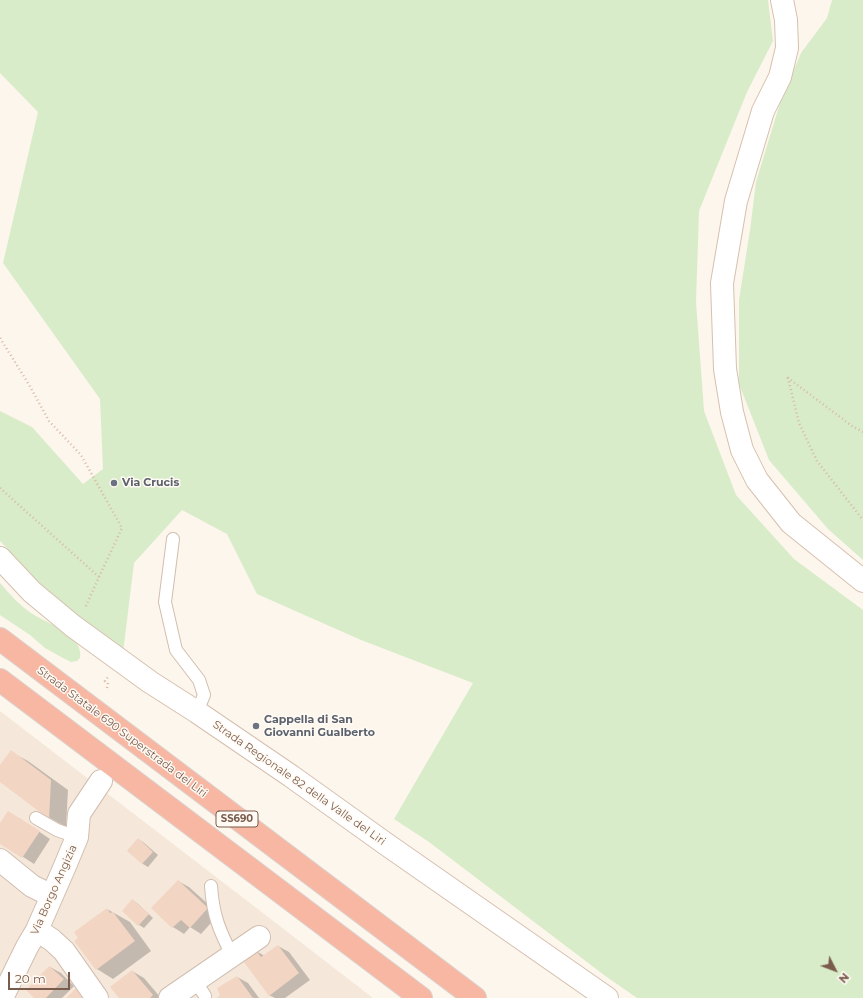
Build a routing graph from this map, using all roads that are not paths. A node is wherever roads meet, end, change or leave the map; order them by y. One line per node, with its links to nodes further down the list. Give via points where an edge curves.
1 (782, 0): 4 (main road, via 787,48 780,76 763,111 736,201 722,284 725,369 742,450 758,480 791,523)
2 (173, 539): 7 (lane, via 165,602 176,650 199,680 204,695)
3 (0, 558): 7 (main road, Strada Regionale 82 della Valle del Liri, via 32,592 73,626 150,682)
4 (863, 581)
5 (0, 639): 21 (highway, Strada Statale 690 Superstrada del Liri / SS690)
6 (0, 680): 20 (highway, SS690)
7 (197, 712): 22 (main road, Strada Regionale 82 della Valle del Liri)
8 (101, 781): 10 (main road, Via Borgo Angizia, via 79,814)
9 (36, 818): 10 (lane, via 57,830)
10 (77, 837): 13 (main road, Via Borgo Angizia)
11 (0, 860): 13 (main road, via 32,886)
12 (211, 886): 16 (lane, via 219,930)
13 (52, 896): 14 (main road, Via Borgo Angizia)
14 (37, 930): 17 (main road, Via Borgo Angizia); 18 (main road, via 64,951)
15 (259, 937): 16 (main road)
16 (232, 956): 19 (main road, via 200,988)
17 (2, 998)
18 (97, 998)
19 (170, 998)
20 (421, 998)
21 (474, 998)
22 (607, 998)

